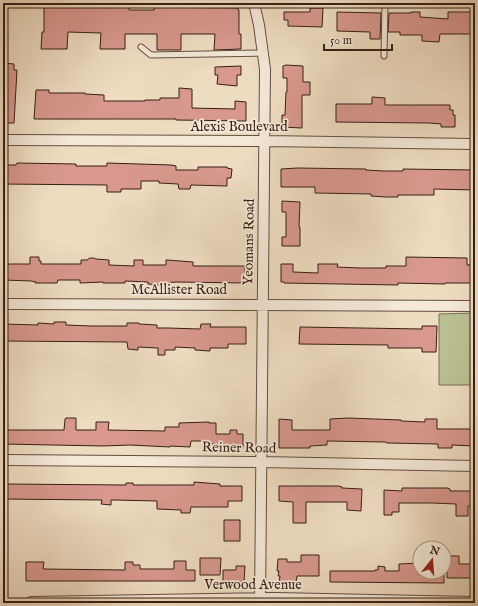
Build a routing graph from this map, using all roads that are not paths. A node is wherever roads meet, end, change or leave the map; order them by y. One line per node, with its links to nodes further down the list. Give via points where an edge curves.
1 (254, 3): 4 (street, Yeomans Road)
2 (385, 3): 5 (lane)
3 (141, 47): 4 (lane, via 151,55)
4 (263, 53): 7 (street, Yeomans Road)
5 (384, 56)
6 (3, 140): 7 (street, Alexis Boulevard)
7 (264, 141): 8 (street, Alexis Boulevard); 10 (street, Yeomans Road)
8 (475, 144)
9 (3, 304): 10 (street, McAllister Road)
10 (262, 305): 11 (street, McAllister Road); 13 (street, Yeomans Road)
11 (475, 306)
12 (3, 460): 13 (street, Reiner Road)
13 (261, 462): 14 (street, Reiner Road); 15 (street, Yeomans Road)
14 (475, 466)
15 (260, 601): 16 (street, Verwood Avenue); 17 (street, Verwood Avenue)
16 (31, 602)
17 (475, 602)

